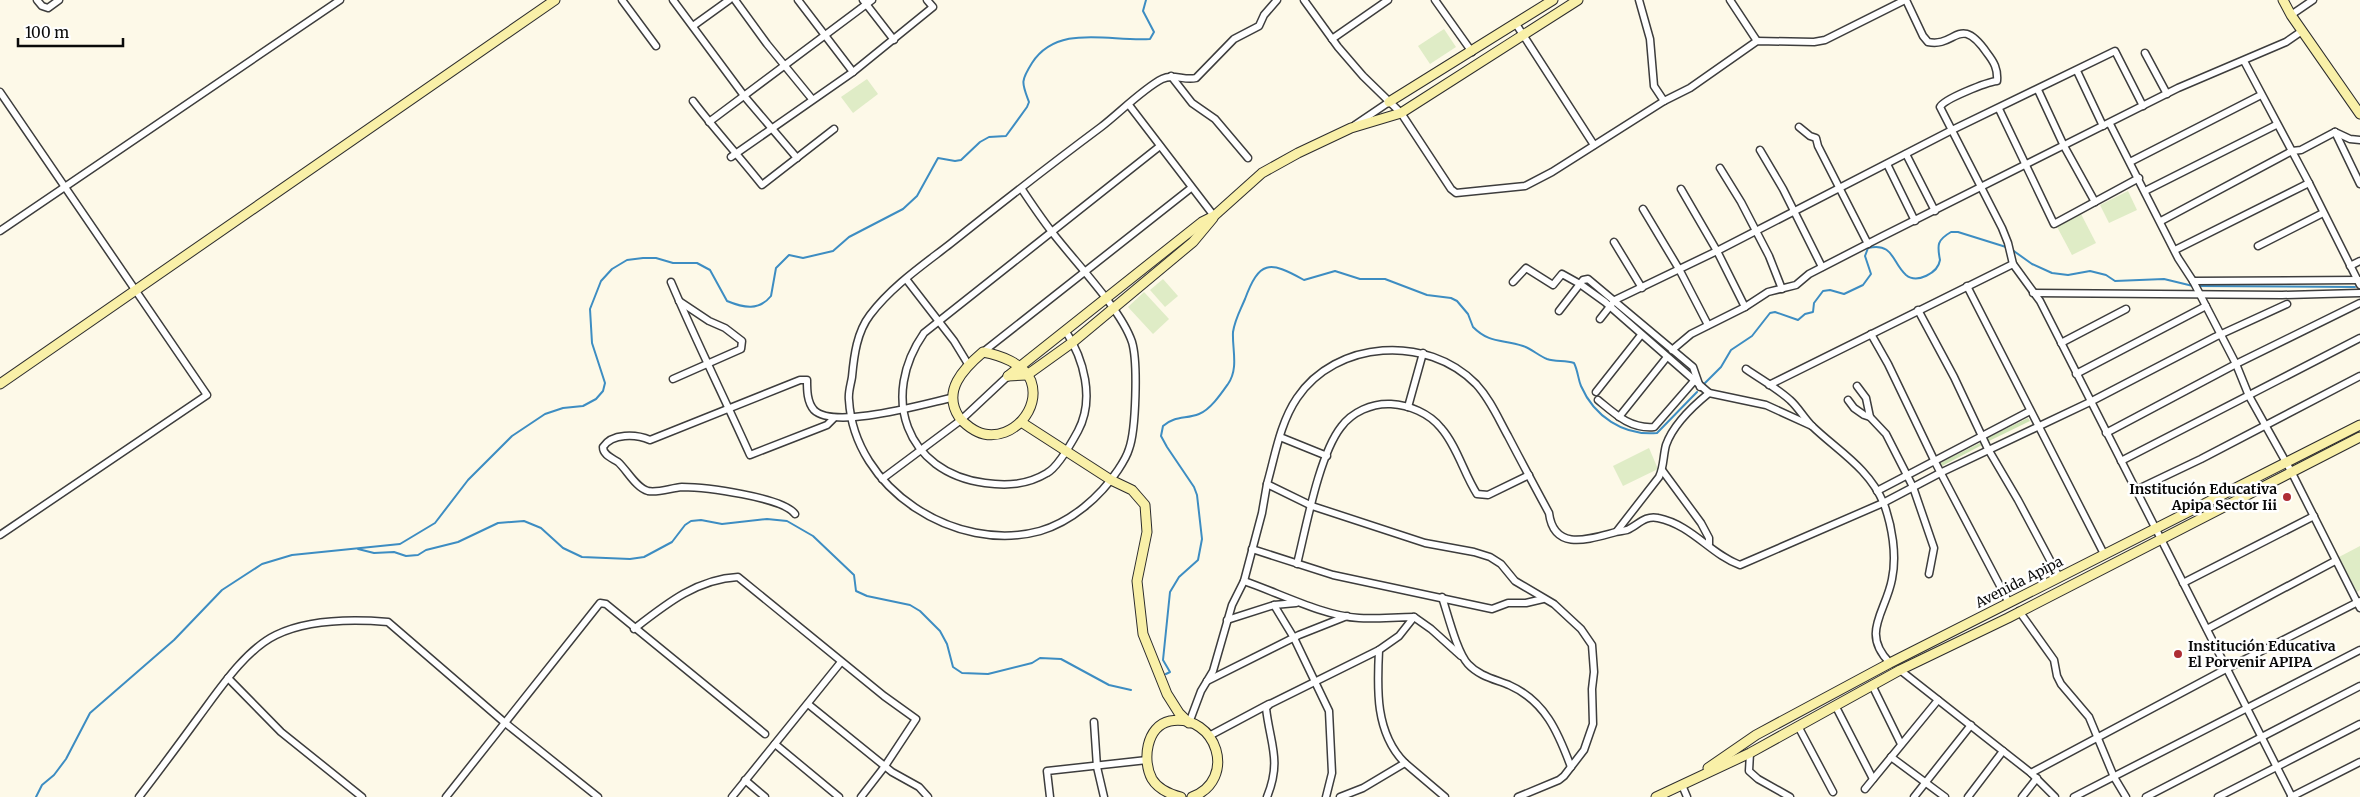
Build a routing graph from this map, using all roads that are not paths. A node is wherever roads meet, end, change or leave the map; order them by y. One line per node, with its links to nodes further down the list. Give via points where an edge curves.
1 (37, 0): 2 (street, via 48,8)
2 (59, 0)
3 (340, 0): 80 (street)
4 (622, 0): 32 (street)
5 (674, 0): 25 (street)
6 (729, 0): 25 (street)
7 (736, 0): 36 (street)
8 (798, 0): 27 (street)
9 (927, 0): 30 (street, via 933,7)
10 (1277, 0): 39 (street, via 1259,26 1234,39 1196,78 1189,80)
11 (1304, 0): 29 (street)
12 (1388, 0): 29 (street)
13 (1435, 0): 33 (street)
14 (1553, 0): 24 (street)
15 (1578, 0): 28 (street)
16 (1639, 0): 47 (street, via 1650,39 1654,86)
17 (1730, 0): 31 (street)
18 (1905, 0): 31 (street, via 1825,40); 61 (street, via 1928,42 1938,42 1957,34 1971,34 1996,68 1997,81 1942,102 1940,107)
19 (2283, 0): 23 (street)
20 (2313, 0): 23 (street)
21 (867, 1): 27 (street); 30 (street)
22 (550, 2): 118 (street)
23 (2291, 15): 26 (street)
24 (1516, 24): 28 (street); 33 (street)
25 (694, 26): 44 (street)
26 (2302, 31): 35 (street); 53 (street)
27 (825, 36): 36 (street); 38 (street)
28 (1524, 36): 52 (street); 64 (street)
29 (1332, 38): 48 (street)
30 (894, 40): 38 (street)
31 (1757, 41): 47 (street, via 1690,88)
32 (656, 46)
33 (1472, 52): 48 (street)
34 (2145, 53): 42 (street)
35 (2244, 61): 42 (street); 43 (street)
36 (785, 66): 44 (street); 45 (street)
37 (2077, 71): 40 (street); 50 (street, via 2115,52); 56 (street)
38 (852, 72): 45 (street)
39 (1171, 76): 49 (street, via 1159,80); 72 (street, via 1192,103 1215,119)
40 (2038, 90): 51 (street); 66 (street)
41 (0, 92): 80 (street)
42 (2167, 94): 50 (street)
43 (2260, 94): 55 (street); 73 (street)
44 (745, 97): 54 (street); 59 (street)
45 (812, 99): 59 (street)
46 (693, 100): 54 (street)
47 (1664, 101): 64 (street)
48 (1389, 102): 52 (street); 58 (street)
49 (1129, 105): 65 (street); 82 (street)
50 (2143, 106): 56 (street)
51 (1999, 109): 61 (street); 75 (street)
52 (1400, 113): 58 (street); 64 (street, via 1456,193 1525,186)
53 (2360, 114)
54 (709, 122): 70 (street)
55 (2276, 124): 68 (street); 86 (street)
56 (2107, 125): 66 (street); 73 (street)
57 (1799, 127): 84 (street, via 1816,138)
58 (1351, 128): 92 (street, via 1262,173)
59 (773, 129): 70 (street); 71 (street)
60 (834, 129): 71 (street)
61 (1952, 130): 69 (street); 81 (street)
62 (2334, 132): 63 (street, via 2350,140); 68 (street); 79 (street)
63 (2360, 140)
64 (1594, 145)
65 (1160, 146): 83 (street); 96 (street)
66 (2064, 146): 75 (street); 87 (street)
67 (1760, 150): 90 (street)
68 (2292, 151): 78 (street); 94 (street)
69 (1906, 154): 74 (street); 89 (street)
70 (734, 155): 71 (street, via 762,185)
71 (797, 158)
72 (1248, 158)
73 (2130, 162): 77 (street)
74 (1887, 164): 84 (street); 93 (street)
75 (2026, 165): 81 (street); 87 (street, via 2054,224)
76 (1720, 168): 97 (street)
77 (2139, 178): 86 (street); 87 (street)
78 (2309, 183): 91 (street); 101 (street)
79 (2360, 184)
80 (64, 187): 95 (street); 118 (street)
81 (1981, 187): 89 (street); 104 (street, via 2008,243)
82 (1021, 188): 96 (street); 109 (street)
83 (1191, 188): 92 (street); 108 (street)
84 (1840, 188): 90 (street); 99 (street)
85 (1681, 189): 102 (street)
86 (2145, 191): 94 (street)
87 (2095, 202)
88 (1643, 209): 107 (street)
89 (1935, 211): 93 (street)
90 (1794, 212): 97 (street); 106 (street)
91 (2324, 212): 100 (street); 105 (street)
92 (1214, 216): 122 (street); 131 (street, via 1193,242)
93 (1914, 221): 99 (street)
94 (2161, 221): 101 (street)
95 (0, 231)
96 (1051, 232): 108 (street); 135 (street)
97 (1755, 232): 102 (street); 117 (street)
98 (1614, 242): 116 (street)
99 (1868, 244): 106 (street)
100 (2258, 246)
101 (2175, 250): 110 (street)
102 (1717, 251): 107 (street); 129 (street)
103 (2360, 261): 105 (street)
104 (2013, 264): 115 (street); 119 (street)
105 (2350, 266): 113 (street)
106 (1822, 267): 117 (street, via 1796,285)
107 (1679, 269): 116 (street); 136 (street)
108 (1084, 272): 122 (street); 145 (street)
109 (906, 279): 135 (street); 177 (street, via 871,314 858,342 848,400)
110 (2193, 280): 113 (street); 121 (street)
111 (671, 282): 123 (street)
112 (1513, 282): 114 (street, via 1526,268 1553,285 1562,274)
113 (2359, 282)
114 (1580, 284): 124 (street, via 1588,279); 127 (street); 133 (street)
115 (1966, 286): 132 (street); 173 (street)
116 (1642, 288): 124 (street)
117 (1782, 288): 129 (street, via 1768,292)
118 (135, 290): 159 (street); 212 (street, via 207,395)
119 (2033, 293): 121 (street); 143 (street)
120 (2360, 293): 121 (street)
121 (2200, 295): 128 (street)
122 (1105, 299): 131 (street); 137 (street)
123 (679, 300): 148 (street); 148 (street, via 742,342 741,349)
124 (1615, 300): 127 (street); 144 (street)
125 (2360, 303): 150 (street)
126 (2287, 304): 140 (street)
127 (1610, 306): 134 (street); 139 (street)
128 (2206, 306): 140 (street); 153 (street)
129 (1745, 307): 136 (street)
130 (2126, 309): 143 (street)
131 (1113, 310): 142 (street); 201 (street, via 1132,343 1135,390 1130,448)
132 (1918, 310): 138 (street); 185 (street)
133 (1558, 311)
134 (1600, 319)
135 (938, 320): 149 (street); 172 (street, via 924,333 909,360)
136 (1708, 325): 144 (street, via 1683,339)
137 (1065, 330): 142 (street); 151 (street)
138 (1871, 334): 160 (street); 193 (street)
139 (1641, 335): 147 (street); 163 (street)
140 (2221, 335): 150 (street); 169 (street)
141 (2360, 338): 165 (street)
142 (1073, 342): 155 (street); 190 (street, via 1085,379 1086,402 1081,425)
143 (2061, 343): 153 (street)
144 (1672, 350): 162 (street, via 1693,367)
145 (982, 352): 149 (street); 151 (street)
146 (1423, 353): 170 (street); 187 (street, via 1387,349 1352,356 1329,367 1299,394); 198 (street, via 1463,372 1484,393)
147 (1667, 357): 158 (street); 174 (street)
148 (707, 364): 157 (street); 171 (street)
149 (968, 364): 166 (street)
150 (2236, 364): 165 (street); 184 (street)
151 (1020, 367): 154 (street); 155 (street)
152 (1746, 369): 160 (street)
153 (2076, 374): 169 (street)
154 (1008, 376): 155 (street); 178 (street)
155 (1027, 376): 179 (street, via 1033,403)
156 (2360, 376): 180 (street)
157 (673, 379)
158 (1694, 381): 162 (street); 174 (street, via 1654,427 1636,425)
159 (0, 384)
160 (1768, 385): 182 (street, via 1790,400)
161 (1857, 386): 175 (street, via 1866,398)
162 (1700, 387): 164 (street)
163 (1596, 392)
164 (1710, 393): 182 (street, via 1766,405); 195 (street, via 1673,430 1666,446)
165 (2249, 396): 180 (street); 192 (street)
166 (951, 398): 172 (street); 178 (street)
167 (1598, 400): 174 (street)
168 (1848, 400): 175 (street, via 1859,413)
169 (2090, 402): 183 (street); 184 (street)
170 (1408, 407): 191 (street, via 1383,404 1360,411 1340,427); 198 (street, via 1442,428 1477,494 1488,495)
171 (729, 408): 176 (street, via 793,381 807,380 814,410); 176 (street, via 750,455 827,425); 208 (street, via 650,440 641,436 612,438 603,450 649,491 683,487 717,490 785,505)
172 (902, 408): 177 (street); 189 (street, via 905,424)
173 (2030, 411): 183 (street); 185 (street)
174 (1618, 417)
175 (1870, 417): 199 (street, via 1889,439)
176 (834, 418): 177 (street)
177 (852, 418): 200 (street, via 860,448)
178 (961, 420): 179 (street, via 977,431 991,434); 189 (street)
179 (1021, 422): 190 (street)
180 (2264, 425): 194 (street); 204 (street)
181 (2360, 425): 194 (street, Avenida Apipa)
182 (1812, 426): 205 (street, via 1855,461)
183 (2037, 426): 188 (street); 216 (street)
184 (2106, 433): 192 (street)
185 (1982, 436): 188 (street); 193 (street)
186 (2360, 436): 197 (street, Avenida Apipa)
187 (1280, 437): 191 (street); 202 (street)
188 (1988, 449): 196 (street); 220 (street)
189 (920, 450): 190 (street, via 951,474 975,481 1014,485 1027,483 1049,472); 200 (street)
190 (1065, 451): 201 (street)
191 (1327, 456): 207 (street)
192 (2121, 461): 204 (street)
193 (1935, 462): 196 (street); 199 (street)
194 (2286, 463): 197 (street); 210 (street, Avenida Apipa)
195 (1662, 470): 211 (street); 214 (street, via 1701,523)
196 (1940, 473): 203 (street); 226 (street)
197 (2292, 473): 209 (street); 213 (street, Avenida Apipa)
198 (1529, 475): 211 (street, via 1549,513 1550,524 1558,534 1568,540 1604,536)
199 (1907, 476): 203 (street); 205 (street)
200 (882, 479): 201 (street, via 894,493 931,516 966,532 996,536 1037,532 1060,523 1096,496)
201 (1111, 480): 255 (street, via 1132,490 1144,505 1147,532 1137,581 1142,634 1167,694)
202 (1267, 484): 207 (street); 215 (street)
203 (1913, 488): 206 (street); 219 (street, via 1934,548)
204 (2136, 490): 210 (street)
205 (1877, 491): 206 (street)
206 (1883, 503): 214 (street, via 1740,565); 240 (street, via 1892,539 1893,576 1874,638)
207 (1312, 506): 218 (street); 224 (street, via 1425,543 1490,557 1501,564 1515,581)
208 (795, 514)
209 (2314, 516): 217 (street); 222 (street)
210 (2156, 528): 213 (street); 216 (street, Avenida Apipa)
211 (1617, 531): 214 (street, via 1655,517 1681,526)
212 (0, 535)
213 (2161, 539): 222 (street); 229 (street, Avenida Apipa)
214 (1709, 544)
215 (1252, 548): 218 (street); 221 (street)
216 (2104, 554): 220 (street, Avenida Apipa)
217 (2335, 562): 227 (street); 234 (street)
218 (1297, 564): 223 (street, via 1334,575)
219 (1929, 574)
220 (2058, 576): 226 (street, Avenida Apipa)
221 (1244, 581): 225 (street); 232 (street)
222 (2183, 584): 234 (street)
223 (1442, 597): 224 (street, via 1492,609 1508,603); 238 (street)
224 (1543, 599): 274 (street, via 1554,604 1581,629 1592,645 1593,724 1584,750)
225 (1298, 602): 228 (street); 230 (street)
226 (2009, 603): 240 (street, Avenida Apipa)
227 (2359, 604): 241 (street)
228 (1274, 605): 232 (street); 235 (street)
229 (2020, 611): 242 (street, Avenida Apipa); 262 (street, via 2054,660 2062,684 2089,718)
230 (1347, 616): 231 (street); 235 (street)
231 (1414, 617): 236 (street, via 1399,636); 238 (street)
232 (1227, 620): 245 (street, via 1213,671)
233 (634, 629): 239 (street, via 677,596 723,577 738,576); 253 (street, via 606,604 600,603); 259 (street)
234 (2207, 629): 241 (street)
235 (1294, 638): 244 (street); 245 (street)
236 (1379, 650): 244 (street); 270 (street, via 1377,684 1380,714 1387,736)
237 (2360, 650): 252 (street)
238 (1464, 659): 274 (street, via 1480,674 1515,688 1537,704 1553,723)
239 (841, 662): 249 (street); 271 (street, via 916,719)
240 (1890, 663): 276 (street, Avenida Apipa, via 1756,735)
241 (2226, 669): 252 (street); 262 (street)
242 (1900, 670): 247 (street, Avenida Apipa); 248 (street)
243 (228, 678): 253 (street, via 259,647 292,628 338,622 388,622); 286 (street); 287 (street, via 281,732)
244 (1314, 681): 250 (street); 300 (street, via 1324,698 1331,725 1332,773)
245 (1206, 682): 255 (street)
246 (2360, 686): 261 (street)
247 (1873, 687): 251 (street, Avenida Apipa); 264 (street)
248 (1938, 700): 257 (street); 264 (street)
249 (808, 704): 263 (street); 271 (street)
250 (1270, 704): 260 (street); 299 (street, via 1266,708 1275,766)
251 (1836, 707): 258 (street, Avenida Apipa); 279 (street)
252 (2246, 707): 261 (street); 277 (street)
253 (504, 722): 288 (street); 289 (street)
254 (1094, 722): 272 (street)
255 (1189, 723): 260 (street); 268 (street, via 1170,721 1158,727 1150,739)
256 (2360, 724): 273 (street)
257 (1971, 725): 265 (street); 281 (street)
258 (1798, 726): 266 (street, Avenida Apipa); 284 (street)
259 (765, 734)
260 (1209, 736): 285 (street, via 1219,759)
261 (2262, 737): 273 (street); 314 (street)
262 (2096, 738): 275 (street); 277 (street)
263 (775, 744): 280 (street); 292 (street)
264 (1901, 744): 267 (street)
265 (2003, 751): 275 (street); 309 (street)
266 (1750, 753): 276 (street, Avenida Apipa); 306 (street, via 1749,771)
267 (1891, 757): 279 (street); 281 (street)
268 (1147, 760): 272 (street); 297 (street, via 1157,785)
269 (2360, 762): 316 (street)
270 (1405, 763): 301 (street, via 1363,788); 302 (street)
271 (885, 766): 293 (street); 294 (street, via 919,787)
272 (1097, 766): 295 (street, via 1047,771); 296 (street)
273 (2276, 766): 315 (street); 316 (street)
274 (1571, 767): 303 (street, via 1559,780)
275 (2031, 773): 278 (street)
276 (1699, 776): 282 (street, Avenida Apipa)
277 (2114, 777): 312 (street); 313 (street)
278 (2037, 778): 310 (street); 311 (street)
279 (1873, 779): 283 (street)
280 (745, 780): 290 (street); 291 (street)
281 (1926, 782): 307 (street); 308 (street)
282 (1682, 785): 304 (street, Avenida Apipa); 305 (street)
283 (1865, 789)
284 (1833, 792)
285 (1204, 795): 298 (street)
286 (139, 797)
287 (362, 797)
288 (446, 797)
289 (598, 797)
290 (732, 797)
291 (765, 797)
292 (839, 797)
293 (861, 797)
294 (928, 797)
295 (1050, 797)
296 (1104, 797)
297 (1180, 797)
298 (1192, 797)
299 (1267, 797)
300 (1326, 797)
301 (1340, 797)
302 (1445, 797)
303 (1518, 797)
304 (1656, 797)
305 (1687, 797)
306 (1790, 797)
307 (1914, 797)
308 (1945, 797)
309 (1968, 797)
310 (2022, 797)
311 (2055, 797)
312 (2074, 797)
313 (2126, 797)
314 (2146, 797)
315 (2218, 797)
316 (2292, 797)

